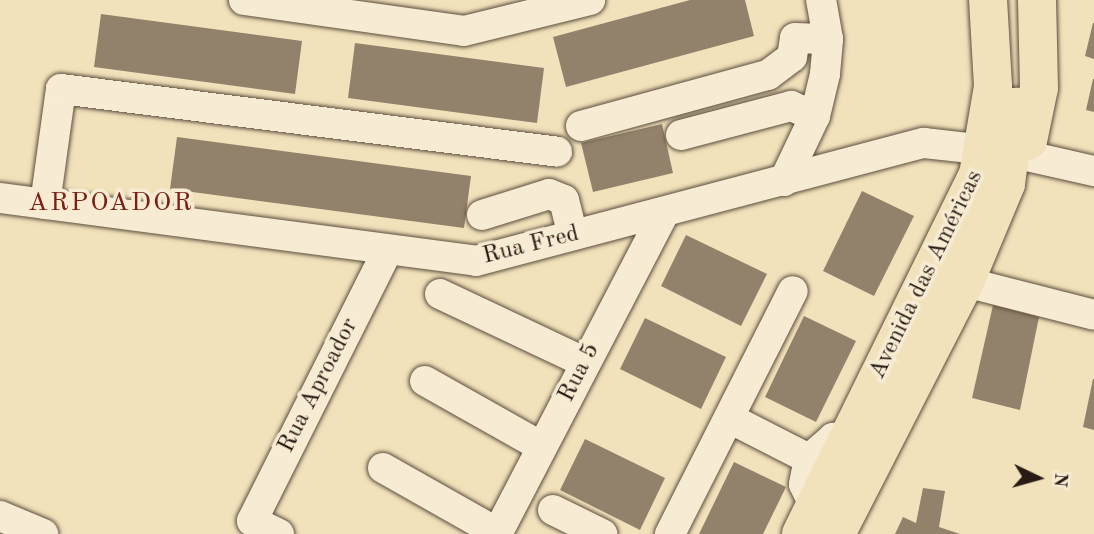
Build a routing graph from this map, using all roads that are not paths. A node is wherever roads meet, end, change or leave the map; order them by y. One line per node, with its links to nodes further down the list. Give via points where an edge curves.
1 (244, 0): 2 (street, via 464,31)
2 (590, 0)
3 (821, 0): 6 (street)
4 (1037, 0): 12 (main road, via 1039,88)
5 (988, 1): 10 (main road, via 975,71); 12 (main road, Avenida das Américas, via 1017,96); 17 (main road, Avenida das Américas, via 993,86 987,141)
6 (828, 39): 7 (street); 8 (street, via 795,38 792,57 768,75)
7 (815, 116): 9 (street, via 790,106); 14 (street)
8 (581, 126)
9 (681, 135)
10 (969, 148): 14 (street, Rua Fred, via 924,143); 17 (main road)
11 (557, 152): 16 (street, via 61,89)
12 (1015, 169): 13 (street); 22 (main road, Avenida das Américas)
13 (1094, 171)
14 (784, 181): 18 (street, Rua Fred)
15 (0, 198): 16 (street, Rua Fred)
16 (46, 204): 21 (street, Rua Fred)
17 (961, 212): 29 (main road, Avenida das Américas)
18 (664, 213): 20 (street, Rua Fred); 26 (street, Rua 5)
19 (482, 215): 20 (street, via 549,194 564,200)
20 (573, 235): 21 (street, Rua Fred, via 476,261)
21 (387, 251): 38 (street, Rua Aproador, via 251,521)
22 (965, 282): 25 (street); 35 (main road, Avenida das Américas)
23 (793, 291): 28 (street)
24 (440, 294): 26 (street)
25 (1094, 315)
26 (586, 363): 30 (street, Rua 5)
27 (425, 381): 30 (street)
28 (729, 418): 31 (street); 40 (street)
29 (850, 436): 31 (street, via 819,446); 35 (main road, Avenida das Américas)
30 (542, 447): 36 (street, Rua 5)
31 (809, 459): 35 (street, via 804,484)
32 (383, 468): 36 (street)
33 (553, 510): 39 (street)
34 (0, 516): 37 (street)
35 (817, 525)
36 (497, 533)
37 (43, 534)
38 (279, 534)
39 (602, 534)
40 (670, 534)

